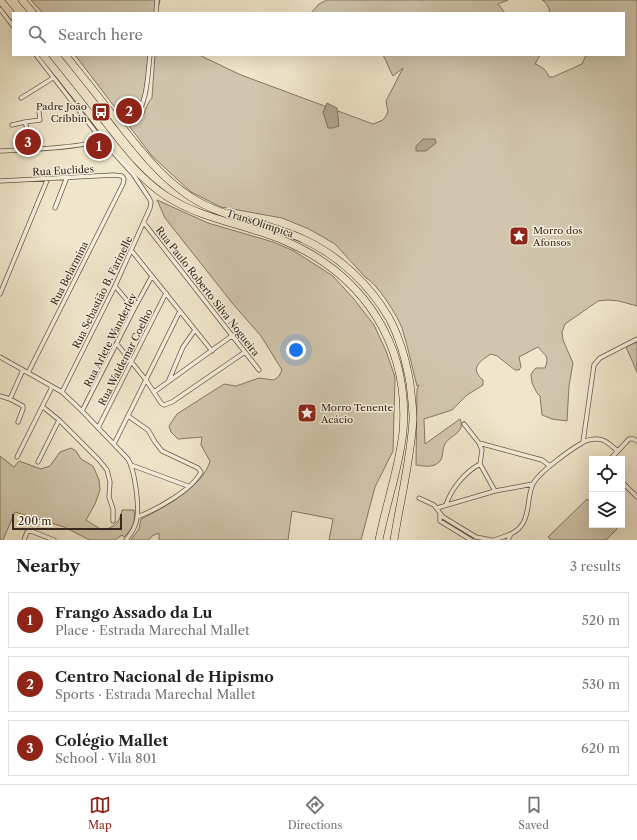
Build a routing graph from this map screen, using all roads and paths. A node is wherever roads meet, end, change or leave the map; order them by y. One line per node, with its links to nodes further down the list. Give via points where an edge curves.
1 (22, 0): 4 (highway)
2 (157, 0): 5 (street)
3 (1, 5): 6 (highway); 7 (highway); 8 (street)
4 (32, 12)
5 (156, 12)
6 (12, 15)
7 (12, 19)
8 (12, 24)
9 (37, 56): 13 (street)
10 (43, 56): 84 (highway, TransOlímpica, via 128,162 166,196 217,220 276,238 318,257 341,274 368,303 394,354 400,375 403,403 399,455)
11 (67, 56): 83 (highway, TransOlímpica, via 150,162 176,186 205,205 292,234 326,252 365,286 385,312 403,353 412,403 411,434)
12 (150, 56): 17 (street, via 145,100)
13 (54, 78): 14 (street); 19 (street)
14 (21, 98)
15 (39, 112): 16 (street, via 40,120)
16 (25, 122): 18 (street); 20 (street)
17 (134, 122)
18 (12, 126)
19 (101, 139): 20 (street, via 74,146); 27 (street, Rua Sebastião B. Farinelle, via 133,174 150,198 150,208)
20 (32, 149): 21 (street)
21 (0, 151)
22 (48, 178): 23 (street, Rua Euclides); 25 (street, Rua Euclides); 32 (street)
23 (67, 178): 24 (street, Rua Euclides, via 114,175 122,176); 26 (street)
24 (124, 180): 45 (street, Rua Belarmina)
25 (0, 181)
26 (55, 208)
27 (144, 223): 28 (street, Rua Sebastião B. Farinelle); 36 (street, Rua Paulo Roberto Silva Nogueira)
28 (131, 250): 29 (street); 30 (street, Rua Sebastião B. Farinelle)
29 (152, 276): 31 (street); 33 (street, Rua Arlete Wanderley)
30 (115, 286): 33 (street); 49 (street, Rua Sebastião B. Farinelle)
31 (166, 293): 34 (street); 42 (street, Rua Waldemar Coelho)
32 (0, 294)
33 (134, 309): 38 (street, Rua Arlete Wanderley)
34 (180, 311): 35 (street); 46 (street)
35 (195, 330): 39 (street); 47 (street, via 183,347)
36 (233, 335): 39 (street); 40 (street, Rua Paulo Roberto Silva Nogueira)
37 (637, 339): 61 (street, via 600,358 594,365)
38 (117, 344): 42 (street); 54 (street, Rua Arlete Wanderley)
39 (212, 351): 47 (street)
40 (245, 352): 44 (street, Rua Paulo Roberto Silva Nogueira); 50 (street, via 170,404 161,403)
41 (0, 357): 43 (street)
42 (131, 361): 46 (street); 59 (street, Rua Waldemar Coelho)
43 (23, 370): 45 (street); 52 (street)
44 (259, 370)
45 (28, 373): 48 (street)
46 (146, 380): 50 (street); 55 (street)
47 (169, 381): 50 (street)
48 (52, 387): 49 (street); 53 (street)
49 (62, 392): 54 (street)
50 (154, 392)
51 (0, 396): 52 (street)
52 (10, 400): 57 (street, via 23,407)
53 (43, 407): 56 (street); 66 (street)
54 (82, 411): 59 (street)
55 (128, 416): 63 (street); 73 (street, via 148,430 162,451 199,469 200,474)
56 (60, 420): 67 (street); 81 (street, via 107,470)
57 (18, 422)
58 (464, 424): 62 (street)
59 (98, 428): 63 (street)
60 (637, 441): 64 (street, via 630,440)
61 (583, 442): 64 (street, via 595,439 605,441); 70 (street)
62 (479, 443): 68 (street, via 482,450); 70 (street, via 542,460)
63 (114, 444): 69 (street)
64 (618, 451): 65 (street)
65 (613, 456)
66 (17, 457)
67 (38, 462)
68 (480, 464): 74 (street); 77 (street, via 468,472 451,492)
69 (131, 465): 73 (street); 80 (street)
70 (550, 466): 71 (street)
71 (533, 484): 74 (street); 82 (street, via 523,523)
72 (625, 485): 75 (street)
73 (188, 486): 80 (street, via 156,509)
74 (495, 491): 77 (street)
75 (637, 497)
76 (419, 498): 78 (street)
77 (446, 505): 78 (street)
78 (437, 508): 79 (street)
79 (440, 513): 88 (street, via 440,521); 89 (street, via 476,537)
80 (137, 517): 87 (street)
81 (113, 521)
82 (511, 534): 89 (street); 90 (street)
83 (395, 536)
84 (379, 539)
85 (24, 540): 86 (street, via 27,532 31,531)
86 (54, 540)
87 (126, 540)
88 (471, 540)
89 (493, 540)
90 (508, 540)

